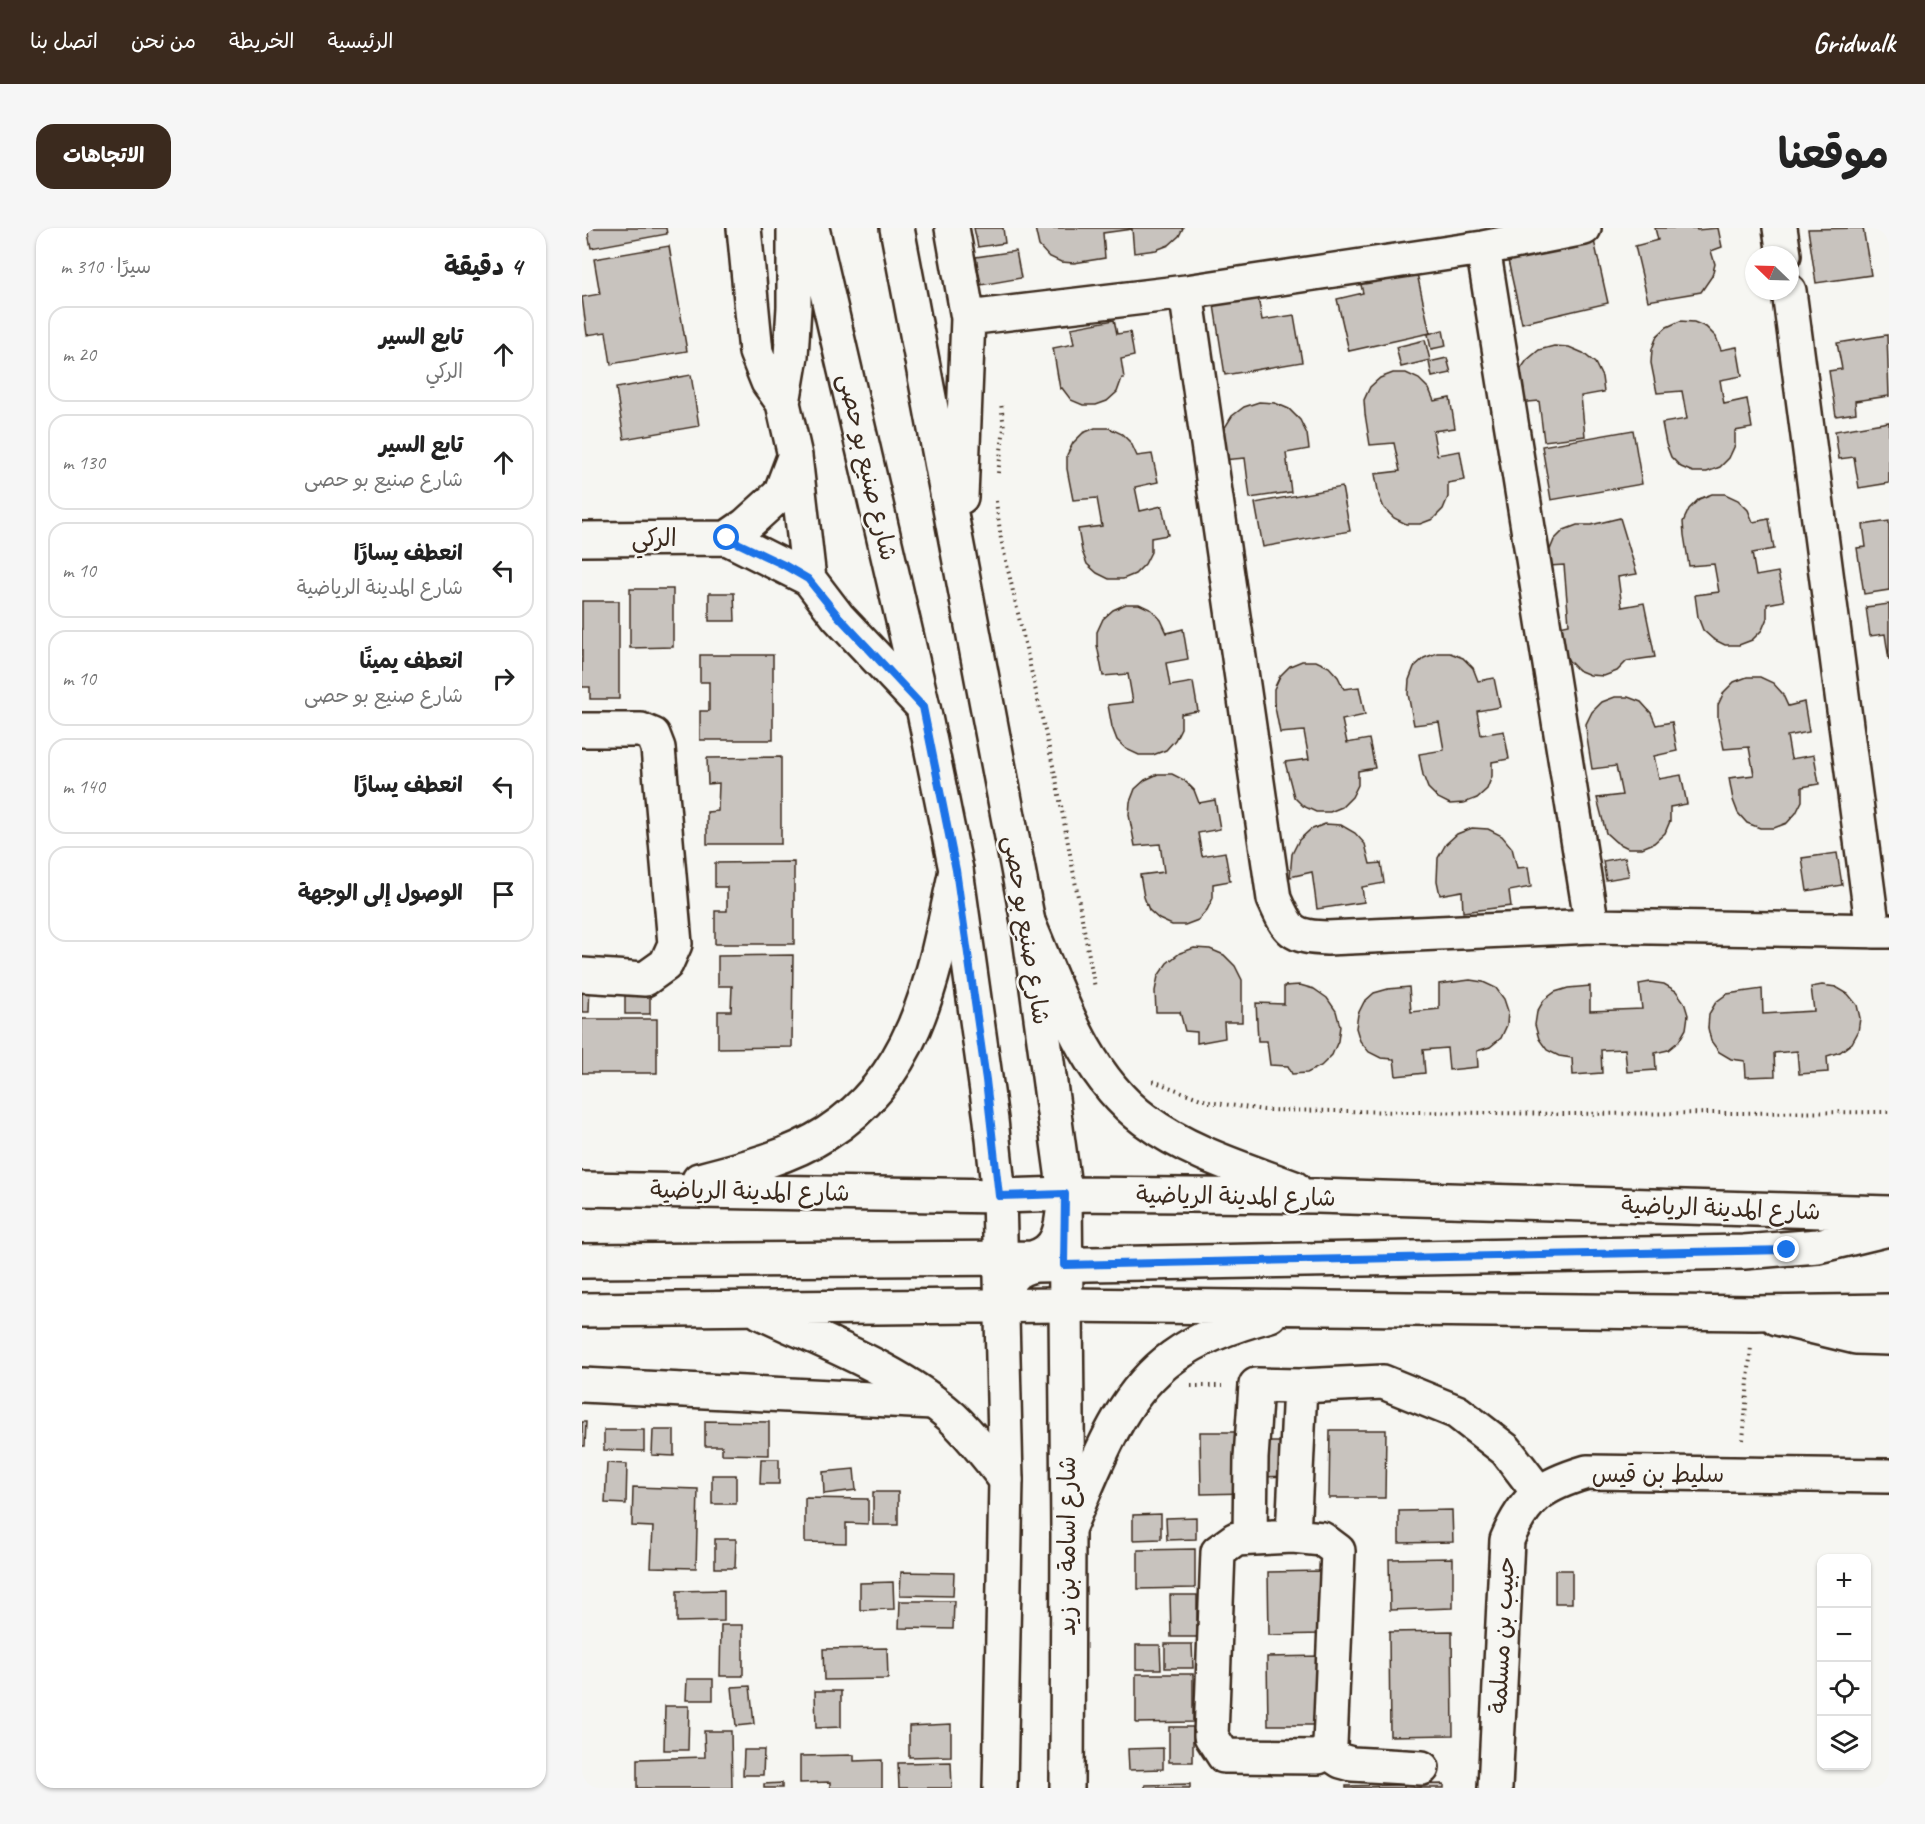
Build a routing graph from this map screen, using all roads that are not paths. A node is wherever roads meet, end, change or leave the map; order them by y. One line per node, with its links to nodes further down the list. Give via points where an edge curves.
1 (744, 228): 13 (street, via 756,352 768,382)
2 (794, 228): 13 (street, via 794,317)
3 (812, 228): 19 (street, شارع صنيع بو حصى)
4 (897, 228): 17 (street, شارع صنيع بو حصى)
5 (952, 228): 12 (street, شارع صنيع بو حصى)
6 (1584, 228): 9 (street)
7 (1780, 228): 8 (street)
8 (1783, 246)
9 (1483, 248): 10 (street); 23 (street)
10 (1186, 292): 12 (street); 23 (street, via 1274,899 1287,928 1307,938 1327,938)
11 (1790, 300): 24 (street)
12 (968, 318): 17 (street, شارع صنيع بو حصى)
13 (783, 403): 14 (street)
14 (795, 456): 15 (street, via 780,494); 18 (street)
15 (727, 538): 16 (street, الركي); 18 (street, الركي)
16 (582, 539)
17 (959, 559): 22 (street, شارع صنيع بو حصى)
18 (808, 579): 19 (street)
19 (923, 707): 21 (street, شارع صنيع بو حصى)
20 (582, 730): 25 (street, via 641,730 653,735 658,748 675,944 666,964 645,979)
21 (956, 870): 26 (street, via 916,1024 877,1091 836,1127 790,1151); 29 (street, شارع صنيع بو حصى)
22 (1028, 922): 28 (street, شارع صنيع بو حصى); 30 (street, via 1083,1046 1101,1075 1129,1107 1188,1146)
23 (1592, 926): 24 (street)
24 (1881, 931)
25 (582, 975)
26 (664, 1189): 27 (street, شارع المدينة الرياضية); 29 (street, شارع المدينة الرياضية)
27 (582, 1190)
28 (1065, 1194): 29 (street, شارع المدينة الرياضية); 30 (street, شارع المدينة الرياضية); 33 (street, via 1061,1231 1050,1249 1032,1258); 35 (street, شارع صنيع بو حصى)
29 (999, 1196): 33 (street, شارع صنيع بو حصى)
30 (1316, 1196): 31 (street, شارع المدينة الرياضية)
31 (1889, 1213)
32 (1889, 1229): 35 (street, via 1818,1246 1744,1252)
33 (1001, 1259): 34 (street); 37 (street, شارع صنيع بو حصى)
34 (582, 1261)
35 (1064, 1265): 36 (street, شارع صنيع بو حصى); 37 (street, via 1019,1270 1006,1286)
36 (1064, 1305): 37 (street); 38 (street); 50 (street, شارع اسامة بن زيد)
37 (1002, 1306): 39 (street); 48 (street)
38 (1301, 1306): 42 (street); 50 (street, via 1202,1339 1161,1365 1115,1425)
39 (752, 1309): 40 (street); 46 (street, via 882,1371)
40 (582, 1310)
41 (1889, 1311): 42 (street)
42 (1754, 1312): 43 (street, via 1856,1337)
43 (1889, 1338)
44 (582, 1385): 46 (street)
45 (1300, 1386): 49 (street, via 1383,1382 1457,1412 1506,1450); 51 (street); 52 (street, via 1256,1385)
46 (933, 1402): 48 (street, via 964,1429)
47 (1889, 1476): 49 (street, سليط بن قيس, via 1587,1472 1556,1481)
48 (1006, 1480): 55 (street)
49 (1539, 1493): 57 (street, حبيب بن مسلمة, via 1517,1516 1507,1540)
50 (1068, 1529): 56 (street, شارع اسامة بن زيد)
51 (1293, 1536): 52 (street); 53 (street, via 1322,1539 1338,1551 1330,1744)
52 (1250, 1538): 53 (street, via 1236,1539 1218,1552 1211,1736 1224,1756 1318,1757)
53 (1326, 1752): 54 (street, via 1352,1764)
54 (1422, 1768)
55 (1000, 1788)
56 (1067, 1788)
57 (1496, 1788)

